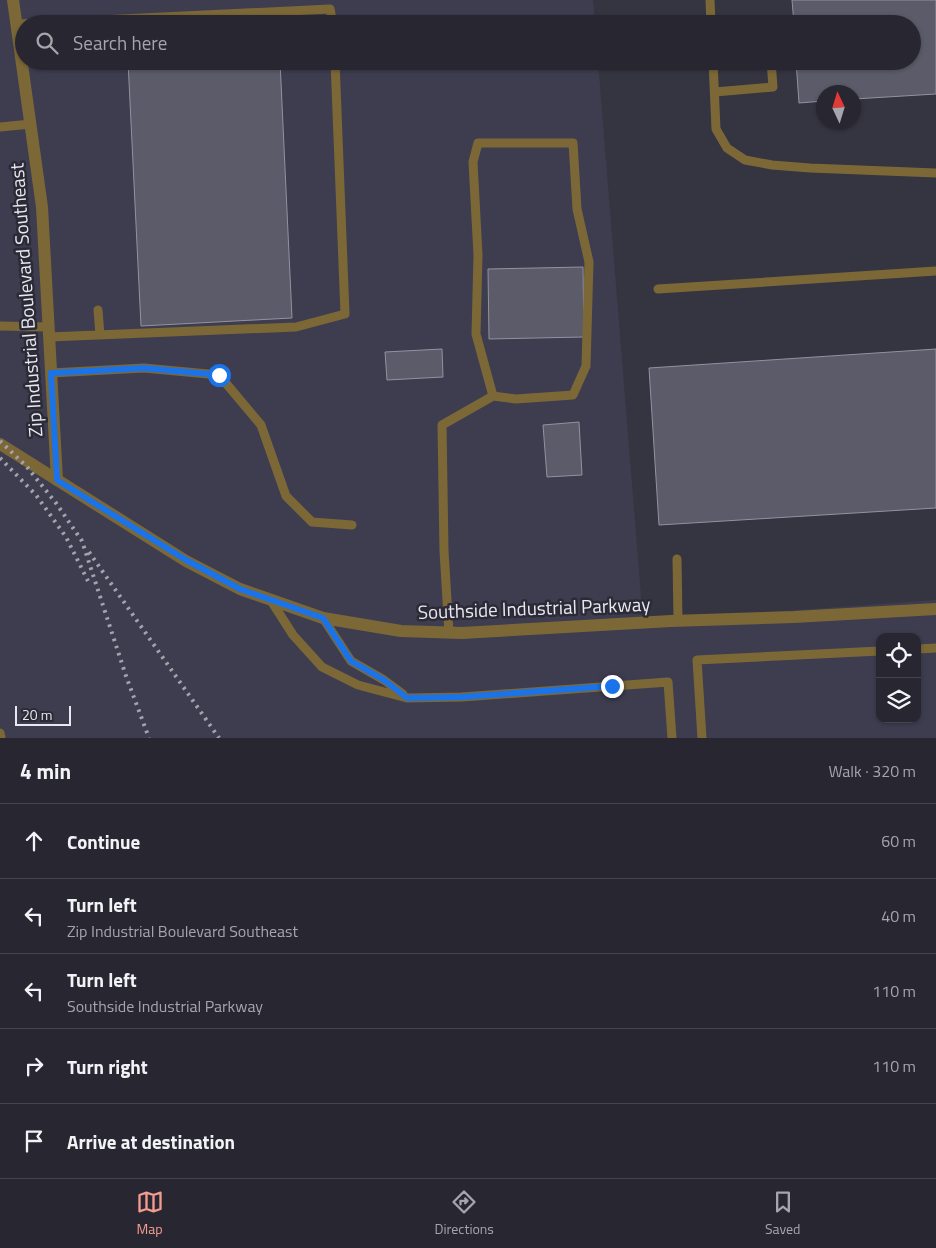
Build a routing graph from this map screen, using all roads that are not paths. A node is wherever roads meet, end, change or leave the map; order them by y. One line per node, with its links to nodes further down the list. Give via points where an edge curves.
1 (14, 0): 3 (street, Zip Industrial Boulevard Southeast)
2 (710, 0): 6 (lane)
3 (16, 15)
4 (217, 15): 5 (lane, via 330,9)
5 (331, 15)
6 (711, 15)
7 (23, 70): 12 (street, Zip Industrial Boulevard Southeast)
8 (335, 70): 20 (lane, via 345,314 296,327)
9 (714, 70): 11 (lane)
10 (772, 70): 11 (lane, via 773,88)
11 (715, 92): 14 (lane, via 716,129 727,148 745,160 810,168)
12 (30, 124): 13 (lane); 19 (street, Zip Industrial Boulevard Southeast, via 42,207)
13 (0, 127)
14 (936, 173)
15 (936, 271): 16 (lane)
16 (658, 289)
17 (98, 310): 20 (lane)
18 (0, 326): 19 (lane)
19 (49, 332): 20 (lane); 21 (street, Zip Industrial Boulevard Southeast)
20 (100, 335)
21 (51, 373): 24 (street, Zip Industrial Boulevard Southeast); 25 (lane, via 144,368 219,375 261,425 286,496 312,522)
22 (493, 396): 22 (lane, via 476,334 478,256 473,162 478,143 573,143 577,209 589,262 586,366 573,395 516,399); 31 (lane, via 442,426)
23 (0, 444): 24 (street, Southside Industrial Parkway)
24 (57, 480): 27 (street, Southside Industrial Parkway, via 186,560 240,589)
25 (352, 525)
26 (677, 559): 30 (lane)
27 (270, 599): 29 (street, Southside Industrial Parkway); 35 (lane, via 293,635 322,667 358,685)
28 (936, 609): 30 (street, Southside Industrial Parkway)
29 (323, 618): 31 (street, Southside Industrial Parkway, via 400,631); 35 (lane, via 351,661)
30 (678, 620): 31 (street, Southside Industrial Parkway)
31 (449, 633)
32 (936, 648): 33 (lane)
33 (921, 649)
34 (876, 651): 39 (lane, via 697,660)
35 (407, 698): 38 (lane, via 668,682)
36 (0, 733): 37 (lane)
37 (1, 738)
38 (672, 738)
39 (702, 738)

